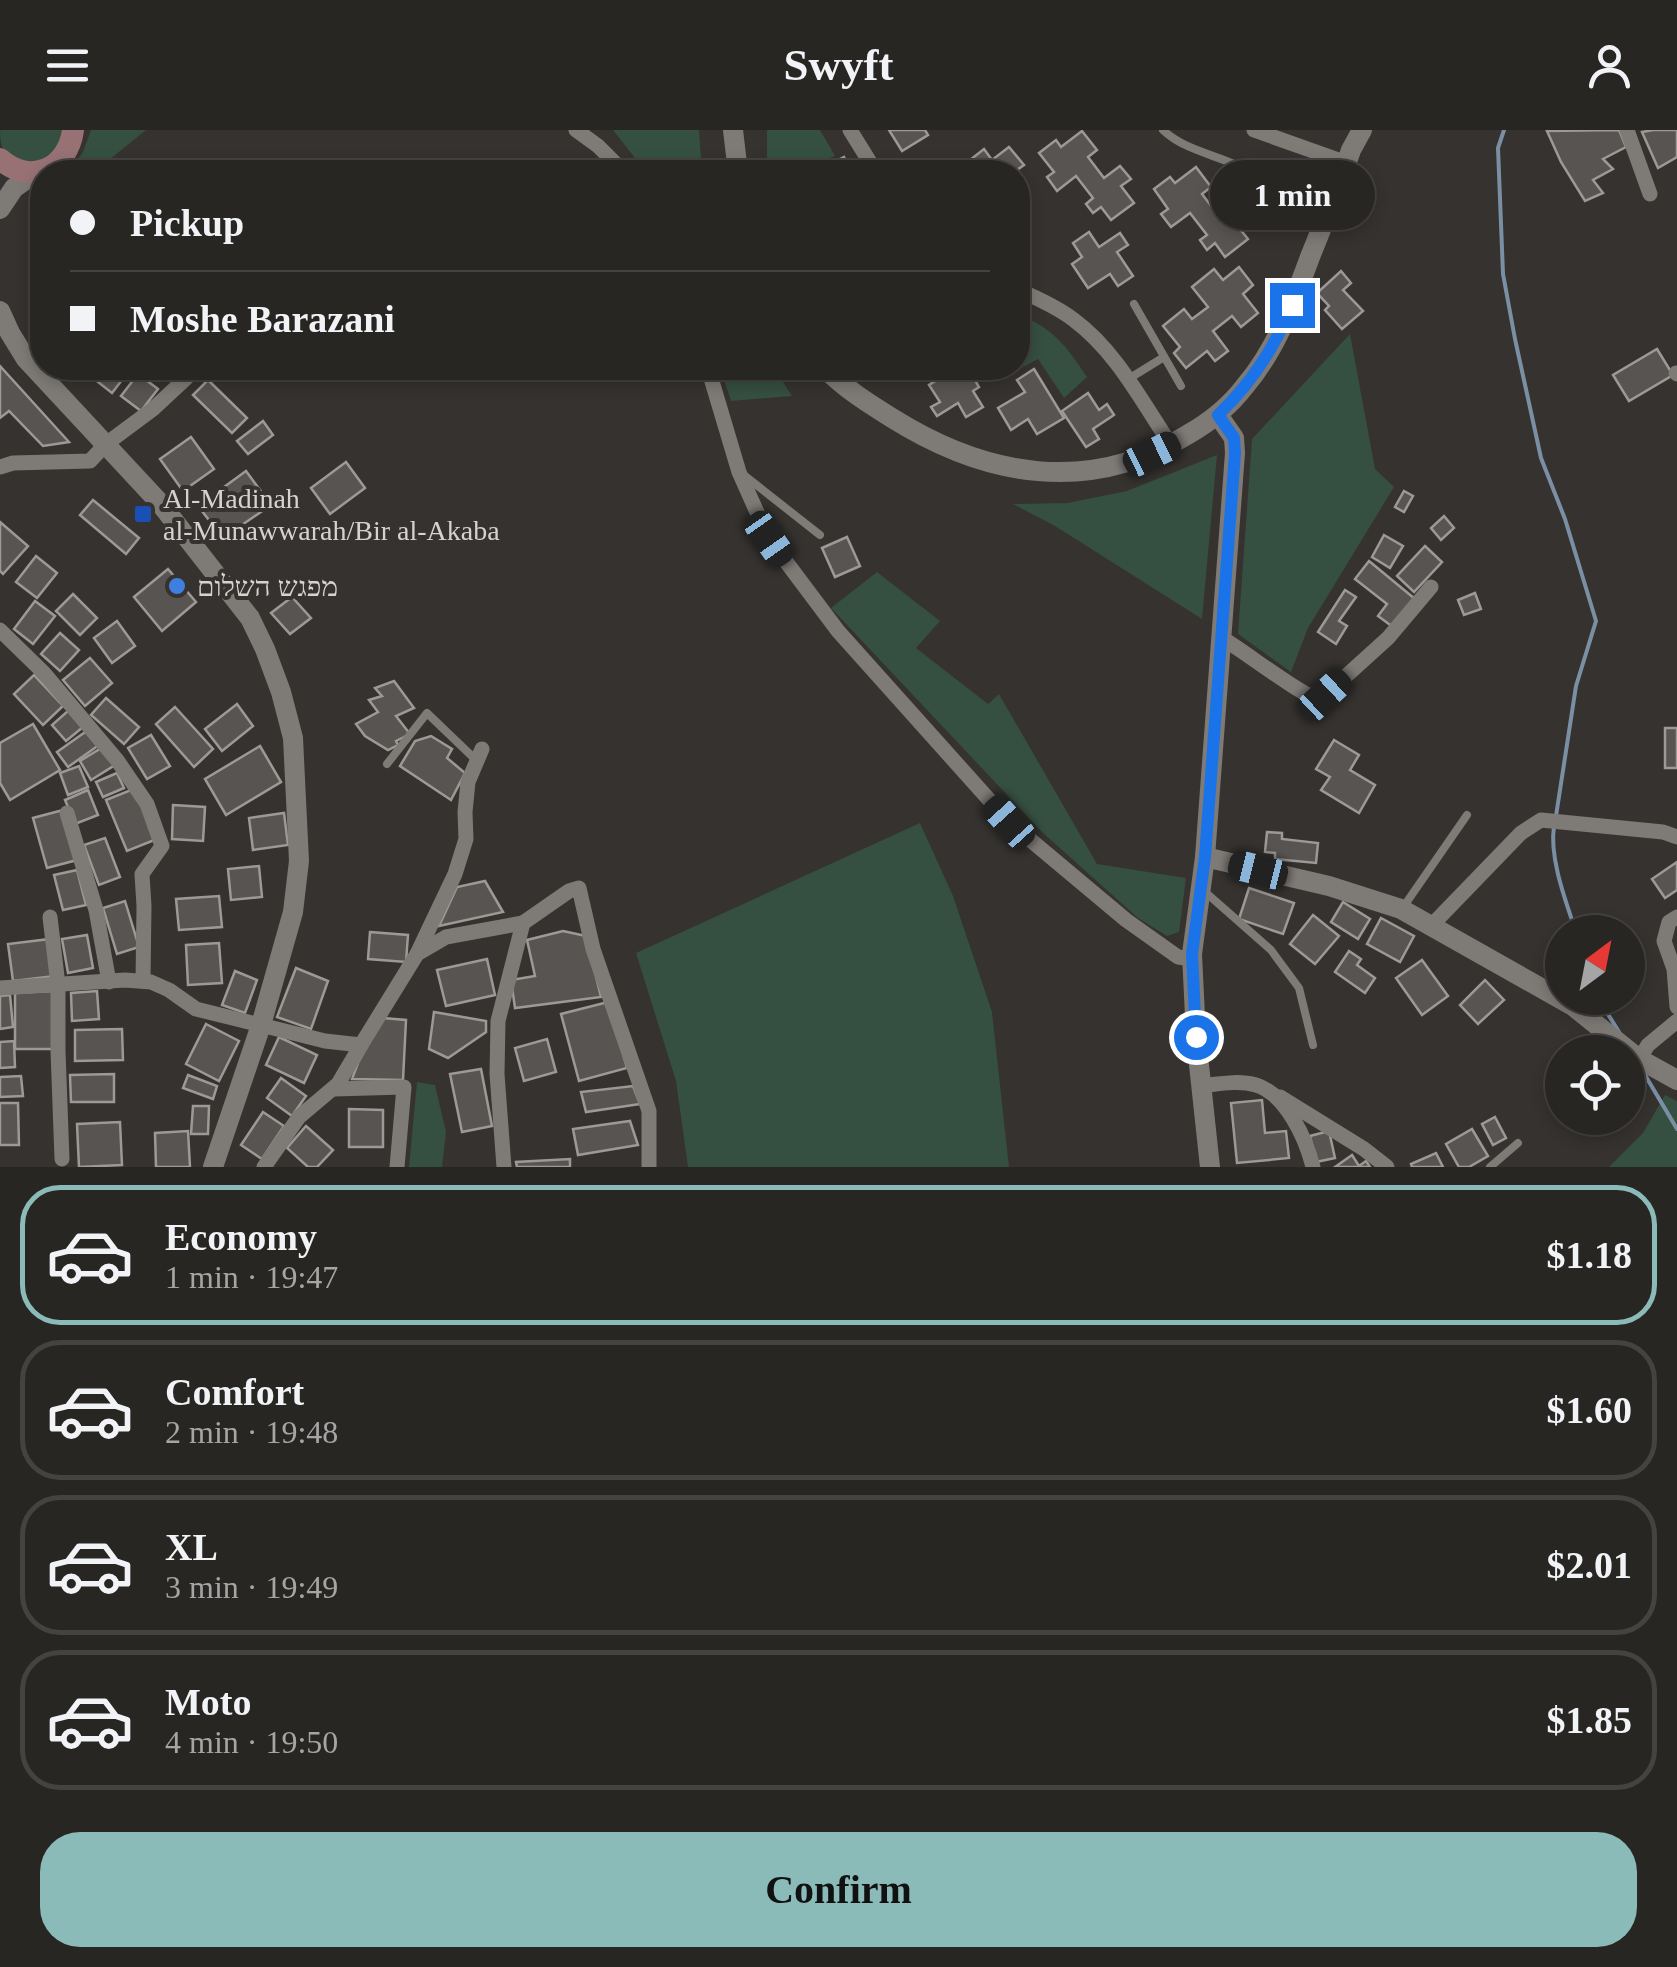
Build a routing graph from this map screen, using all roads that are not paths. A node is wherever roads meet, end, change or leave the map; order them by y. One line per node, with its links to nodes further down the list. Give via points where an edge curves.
1 (576, 130): 11 (street)
2 (733, 130): 12 (street)
3 (850, 130): 13 (street)
4 (1163, 130): 18 (lane, via 1240,167)
5 (1254, 130): 14 (street)
6 (1362, 130): 14 (street)
7 (1627, 130): 17 (street)
8 (73, 131): 10 (main road)
9 (0, 159): 15 (main road)
10 (60, 160)
11 (612, 160)
12 (737, 160)
13 (869, 160)
14 (1347, 163): 31 (street, via 1283,328)
15 (30, 171)
16 (30, 177): 19 (street)
17 (1650, 194)
18 (1280, 201)
19 (0, 209)
20 (1030, 295): 29 (street, via 1090,334)
21 (1134, 304): 23 (lane)
22 (0, 310): 24 (street)
23 (1164, 357): 29 (lane); 30 (lane)
24 (30, 363)
25 (46, 380): 32 (street)
26 (184, 380): 32 (street)
27 (712, 380): 35 (street)
28 (840, 380): 33 (street, via 914,431 1016,469 1118,466)
29 (1128, 380): 33 (street)
30 (1181, 386)
31 (1218, 415): 33 (street); 39 (street, via 1234,438 1235,453)
32 (106, 444): 34 (street, via 90,461); 60 (street, via 250,618 281,692 292,738 300,861)
33 (1170, 446)
34 (0, 467)
35 (739, 472): 36 (lane); 53 (street, via 769,539 814,601 1009,822 1126,920 1178,957)
36 (820, 535)
37 (1431, 588): 39 (street, via 1388,638 1316,698)
38 (0, 630): 54 (street, via 80,714 148,804 162,846 142,874)
39 (1220, 637): 45 (street)
40 (479, 755): 41 (lane, via 426,713); 52 (street, via 468,782 466,839)
41 (387, 764)
42 (67, 813): 55 (street)
43 (1467, 815): 47 (lane)
44 (1677, 837): 51 (street, via 1541,820)
45 (1205, 857): 46 (street); 47 (street)
46 (1200, 888): 53 (street); 63 (lane, via 1272,950 1300,988)
47 (1401, 909): 51 (street)
48 (50, 917): 56 (street)
49 (1677, 918): 58 (street, via 1664,941)
50 (523, 923): 52 (street, via 446,937); 75 (street, via 498,1021); 76 (street, via 579,888 592,949 649,1111)
51 (1431, 926): 61 (street, via 1573,1006)
52 (417, 954): 62 (street)
53 (1193, 959): 67 (street)
54 (143, 981): 55 (street); 60 (street, via 196,1009)
55 (109, 982): 56 (street)
56 (58, 985): 57 (street); 71 (street)
57 (0, 988)
58 (1677, 1008)
59 (1677, 1021): 64 (street)
60 (261, 1025): 62 (street); 72 (street)
61 (1609, 1035)
62 (361, 1044): 68 (street)
63 (1313, 1045)
64 (1645, 1050)
65 (1645, 1062): 66 (street)
66 (1677, 1080)
67 (1200, 1086): 69 (street, via 1235,1082); 77 (street)
68 (334, 1088): 73 (street, via 300,1117); 74 (street, via 404,1086)
69 (1272, 1093): 78 (street, via 1296,1122); 79 (street)
70 (1518, 1143): 80 (lane)
71 (62, 1159)
72 (213, 1167)
73 (264, 1167)
74 (398, 1167)
75 (504, 1167)
76 (650, 1167)
77 (1210, 1167)
78 (1313, 1167)
79 (1387, 1167)
80 (1490, 1167)

